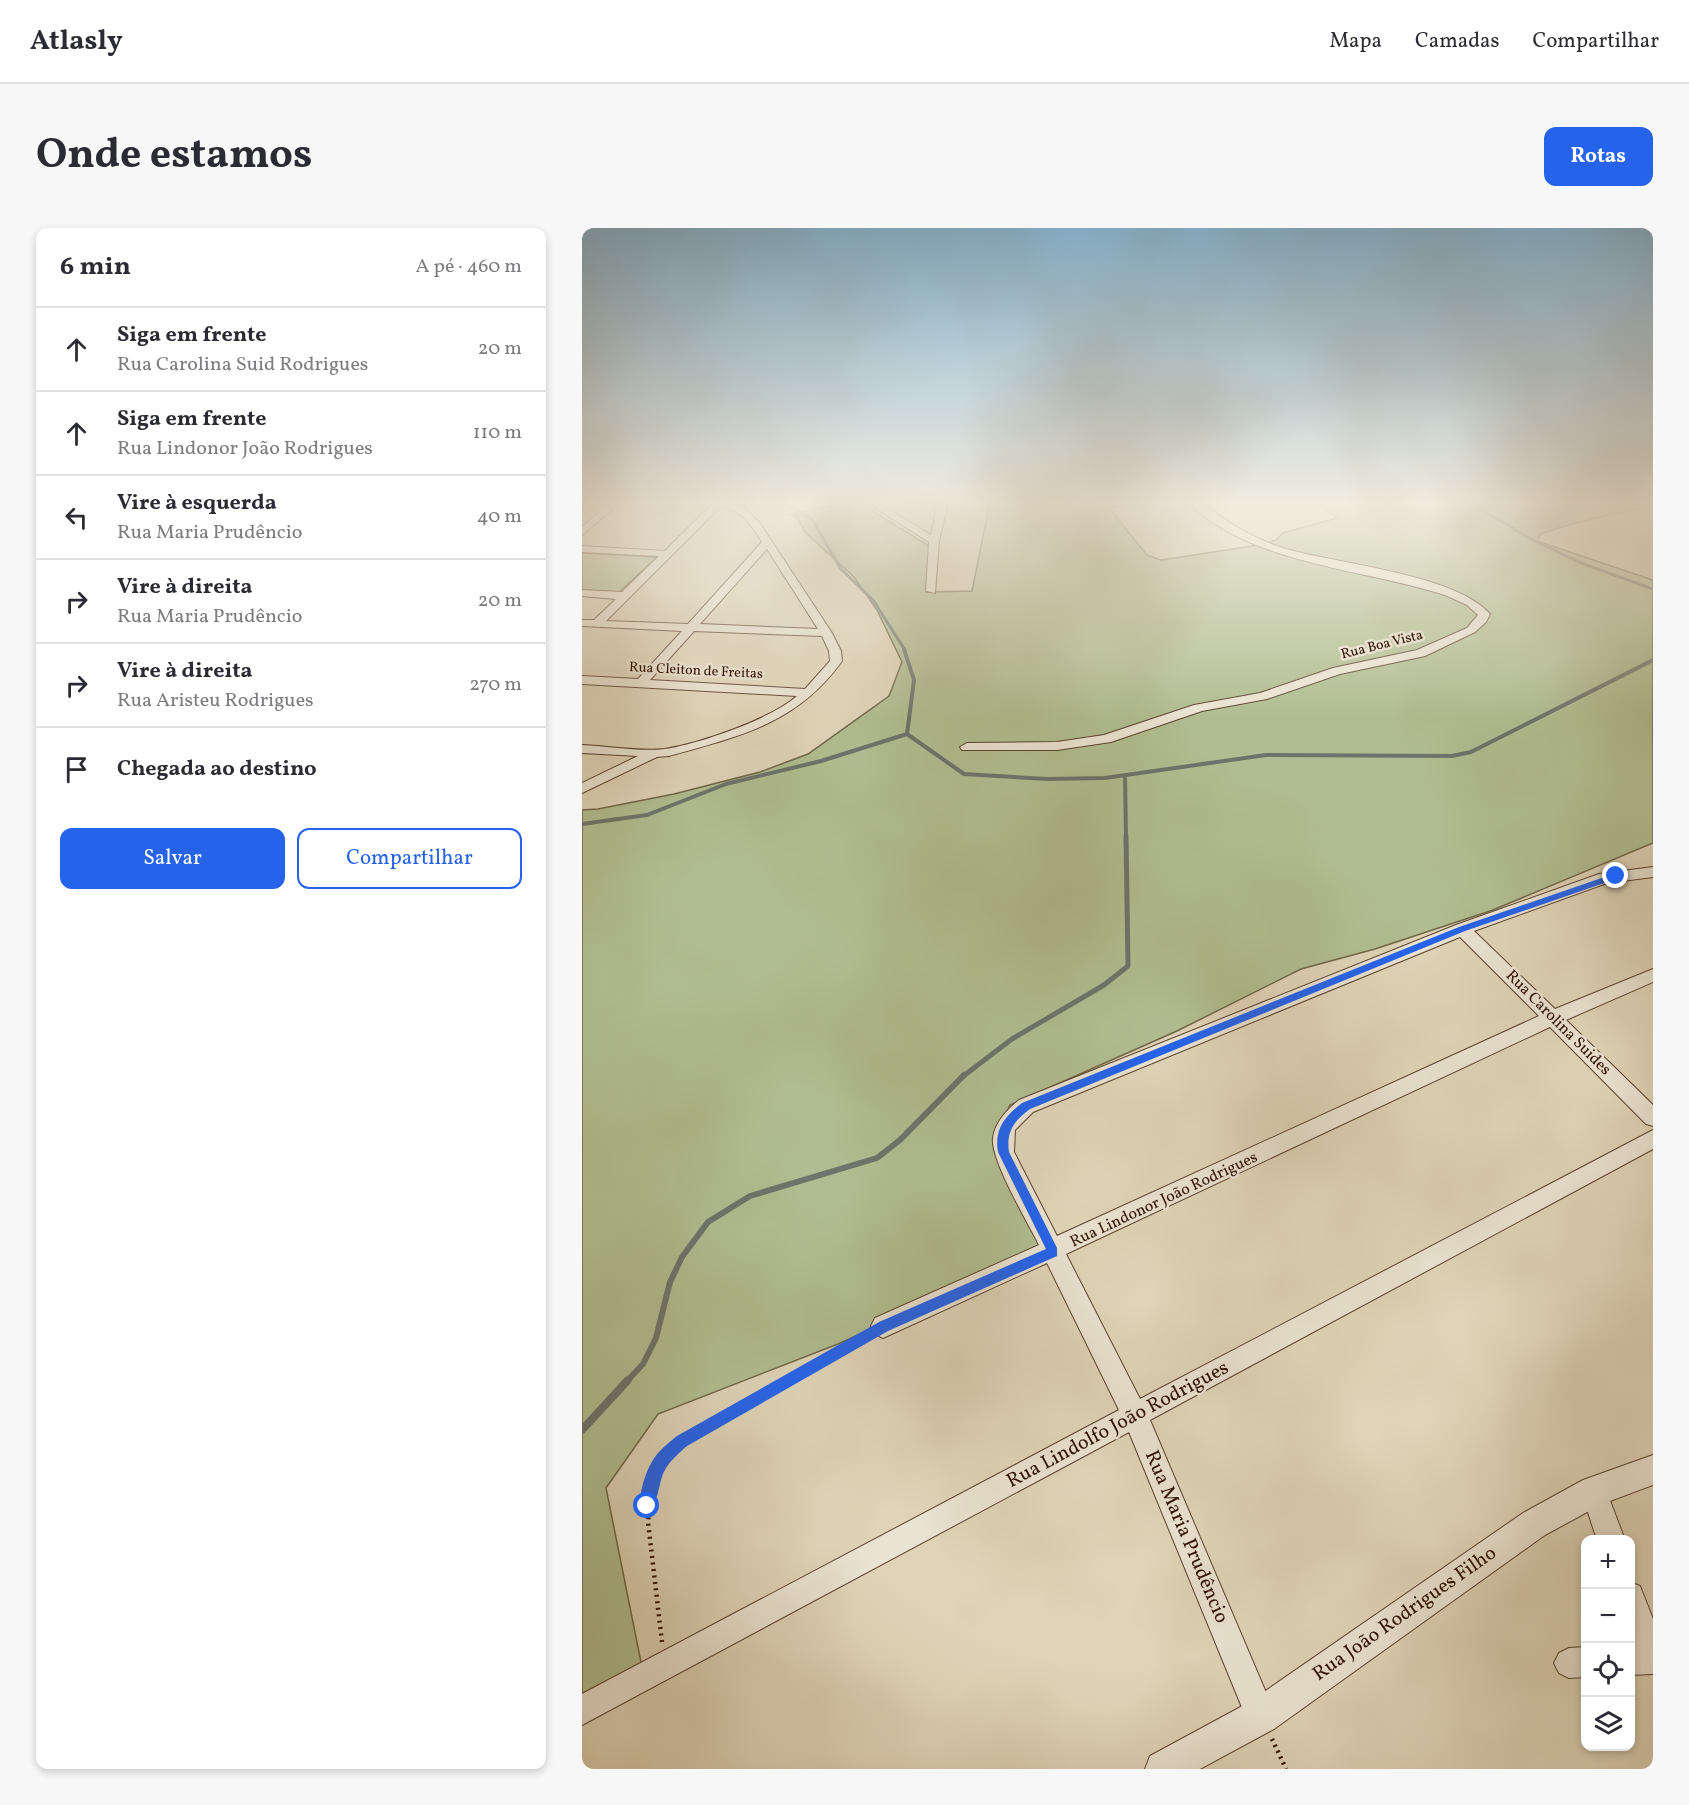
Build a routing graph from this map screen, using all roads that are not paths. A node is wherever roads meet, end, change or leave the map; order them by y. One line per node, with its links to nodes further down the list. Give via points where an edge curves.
1 (649, 574): 8 (street)
2 (739, 574): 11 (street)
3 (787, 574): 12 (street)
4 (932, 574): 6 (street)
5 (1380, 574): 16 (street, Rua Boa Vista, via 1458,596 1479,607 1484,614 1482,620 1471,630 1421,653 1337,671 1263,696 1198,708 1106,739 1057,746)
6 (931, 591)
7 (582, 593): 8 (street)
8 (626, 596): 10 (street)
9 (582, 623): 10 (street)
10 (596, 624): 11 (street)
11 (691, 627): 12 (street); 14 (street)
12 (826, 633): 15 (street, via 836,661)
13 (582, 680): 14 (street, Rua Cleiton de Freitas)
14 (642, 681): 15 (street, Rua Cleiton de Freitas)
15 (808, 693): 18 (street, via 781,713 739,732)
16 (967, 747)
17 (582, 749): 18 (street)
18 (652, 754): 19 (street)
19 (582, 789)
20 (1653, 872): 21 (street, via 1605,878)
21 (1462, 929): 23 (street, Rua Carolina Suides); 26 (street, Rua Maria Prudêncio, via 1026,1106 1012,1117 1002,1140 1004,1152)
22 (1653, 975): 23 (street, Rua Lindonor João Rodrigues)
23 (1554, 1017): 24 (street, Rua Carolina Suides); 26 (street, Rua Lindonor João Rodrigues)
24 (1653, 1118)
25 (1653, 1139): 28 (street, Rua Lindolfo João Rodrigues)
26 (1053, 1252): 27 (street, Rua Lindonor João Rodrigues); 28 (street, Rua Maria Prudêncio)
27 (884, 1326)
28 (1135, 1416): 35 (street, Rua Lindolfo João Rodrigues); 36 (street, Rua Maria Prudêncio)
29 (1653, 1470): 30 (street, Rua João Rodrigues Filho)
30 (1594, 1491): 31 (street); 36 (street, Rua João Rodrigues Filho, via 1490,1553)
31 (1610, 1535)
32 (1635, 1610): 33 (street)
33 (1653, 1659): 34 (street)
34 (1635, 1660)
35 (582, 1710)
36 (1262, 1716): 37 (street, Rua João Rodrigues Filho)
37 (1163, 1769)

